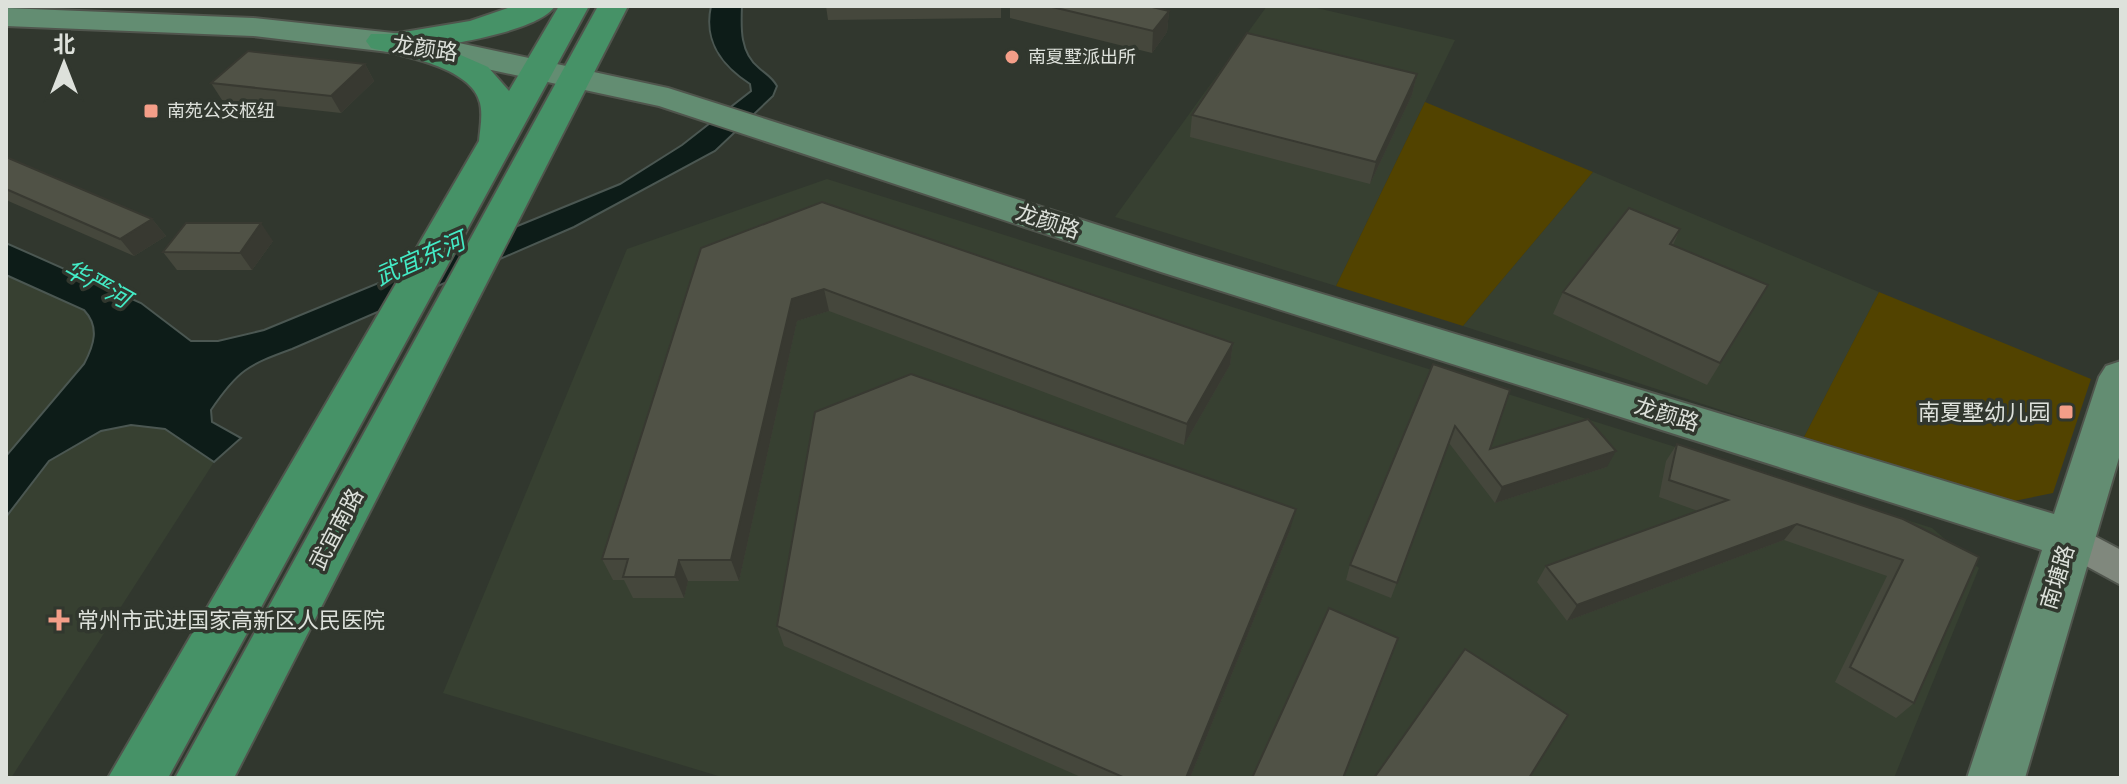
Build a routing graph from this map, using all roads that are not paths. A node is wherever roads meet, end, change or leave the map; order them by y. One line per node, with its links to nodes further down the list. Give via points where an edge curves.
1 (540, 6): 5 (main road, via 454,36)
2 (574, 6): 6 (main road, 武宜南路)
3 (613, 6): 7 (main road)
4 (6, 17): 5 (street, 龙颜路, via 253,27)
5 (382, 41): 6 (street, 龙颜路); 8 (main road, via 447,58 483,77 498,101)
6 (539, 68): 7 (street, 龙颜路); 8 (main road, 武宜南路)
7 (575, 76): 9 (main road, via 495,230); 11 (street, 龙颜路, via 700,108 1175,263)
8 (497, 142): 9 (main road, 武宜南路)
9 (450, 268): 13 (main road, via 391,326); 14 (main road, 武宜南路)
10 (2121, 377): 11 (street, 南塘路)
11 (2068, 538): 12 (street); 15 (street, 南塘路)
12 (2121, 569)
13 (137, 778)
14 (204, 778)
15 (1996, 778)

